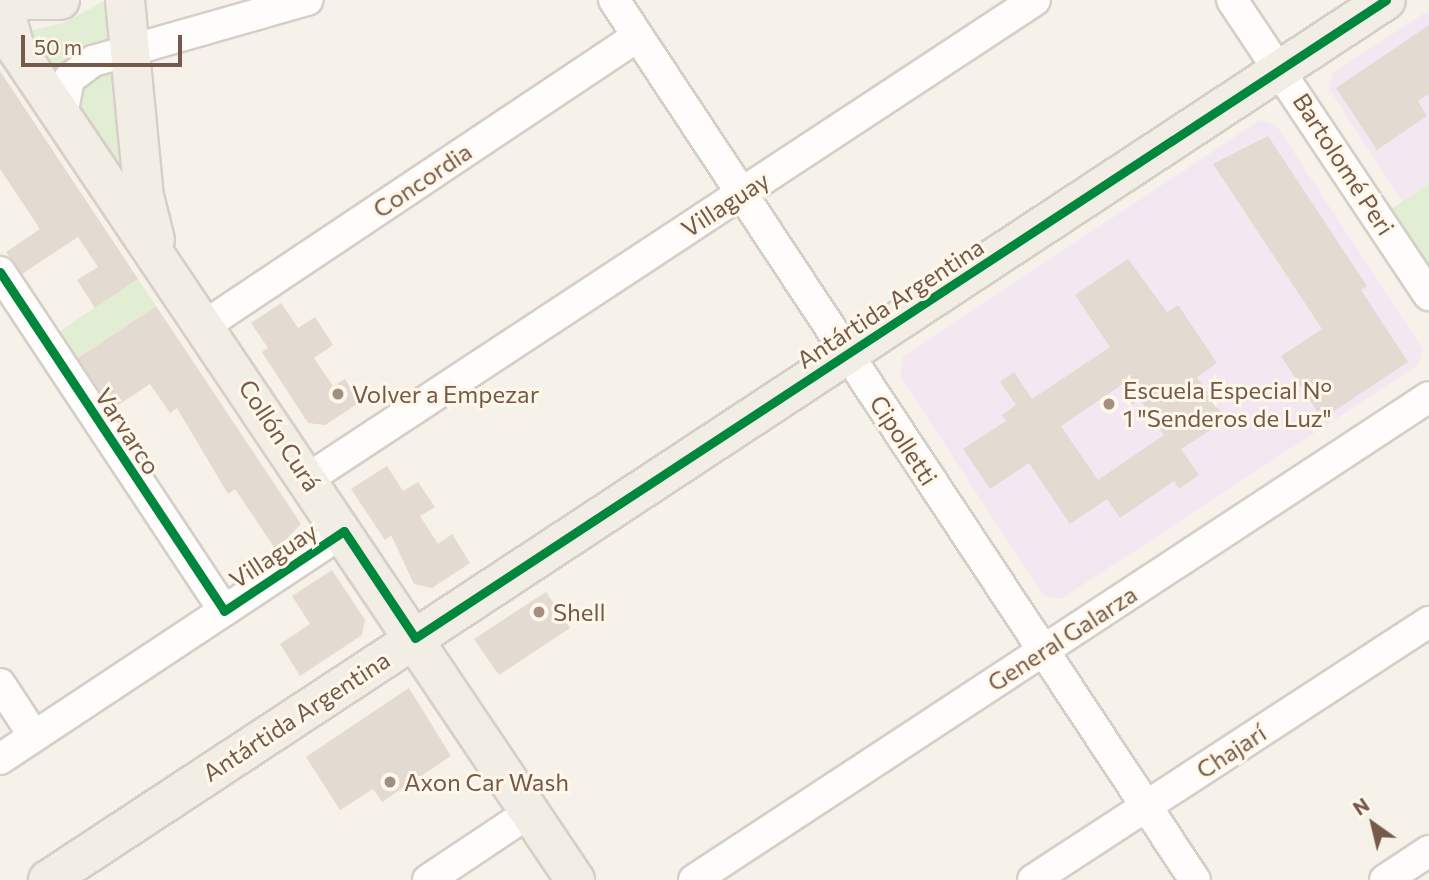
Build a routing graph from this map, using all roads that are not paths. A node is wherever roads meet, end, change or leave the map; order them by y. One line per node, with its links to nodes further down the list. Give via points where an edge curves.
1 (2, 0): 13 (main road, Collón Curá, via 9,35)
2 (16, 0): 3 (main road)
3 (60, 0)
4 (125, 0): 11 (main road, Collón Curá)
5 (307, 0): 11 (street)
6 (614, 0): 10 (street, Cipolletti)
7 (1035, 0): 14 (street, Villaguay)
8 (1232, 0): 12 (street, Bartolomé Peri)
9 (1386, 0): 12 (main road, Antártida Argentina)
10 (638, 36): 14 (street, Cipolletti); 18 (street, Concordia)
11 (130, 54): 13 (street, via 93,61 75,72 62,96); 15 (main road, Collón Curá, via 146,210)
12 (1280, 69): 17 (street, Bartolomé Peri); 19 (main road, Antártida Argentina)
13 (62, 116): 15 (main road, Collón Curá)
14 (742, 193): 19 (street, Cipolletti); 21 (street, Villaguay)
15 (171, 270): 18 (main road, Collón Curá)
16 (1, 277): 23 (street, Varvarco)
17 (1429, 295)
18 (207, 324): 21 (main road, Collón Curá)
19 (848, 354): 25 (main road, Antártida Argentina); 26 (street, Cipolletti)
20 (1429, 397): 26 (street, General Galarza)
21 (309, 478): 22 (main road, Collón Curá)
22 (344, 531): 23 (street, Villaguay); 25 (main road, Collón Curá)
23 (224, 611): 28 (street, Villaguay)
24 (1429, 622): 30 (street, Chajarí)
25 (415, 638): 31 (main road, Collón Curá); 33 (main road, Antártida Argentina)
26 (1043, 650): 30 (street, Cipolletti); 36 (street, General Galarza)
27 (0, 684): 28 (street)
28 (34, 736): 29 (street, Villaguay)
29 (0, 758)
30 (1146, 806): 37 (street, Chajarí); 38 (street, Cipolletti)
31 (530, 812): 34 (street); 35 (main road, Collón Curá)
32 (1429, 851): 39 (street)
33 (48, 880)
34 (428, 880)
35 (575, 880)
36 (694, 880)
37 (1033, 880)
38 (1195, 880)
39 (1384, 880)

